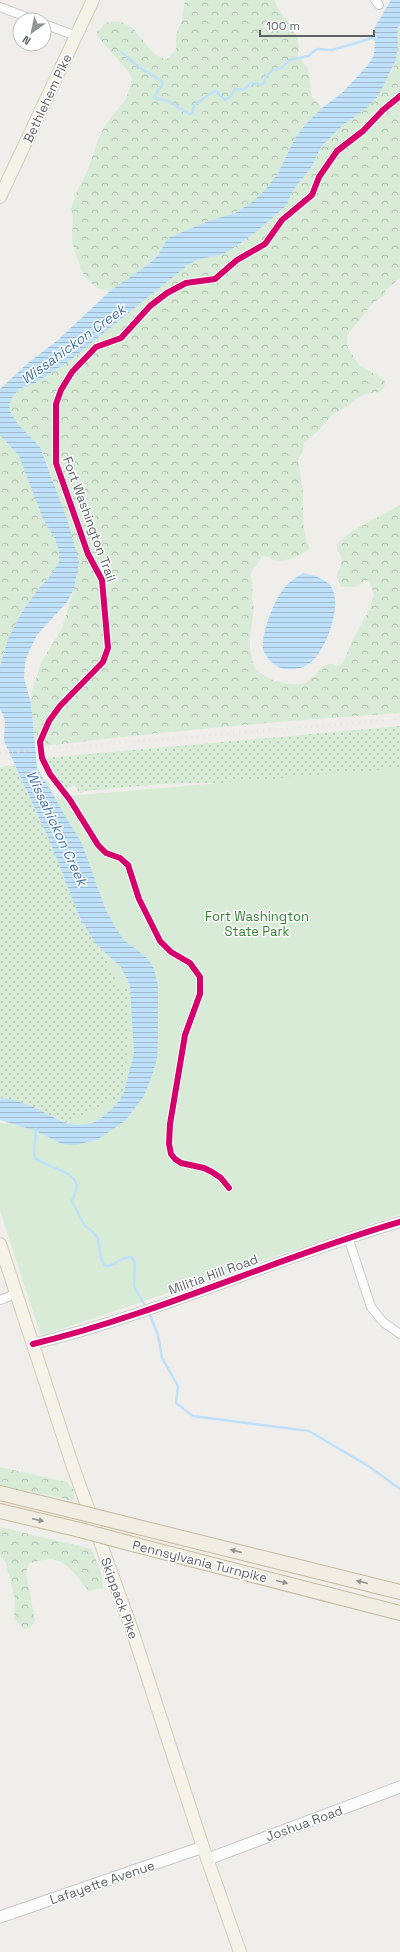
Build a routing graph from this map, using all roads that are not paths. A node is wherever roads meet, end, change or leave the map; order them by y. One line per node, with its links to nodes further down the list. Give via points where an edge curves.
1 (93, 0): 5 (main road, Bethlehem Pike)
2 (0, 7): 3 (street)
3 (13, 12)
4 (52, 27): 5 (street)
5 (76, 36): 6 (main road, Bethlehem Pike)
6 (0, 197)
7 (400, 1222): 8 (street, Militia Hill Road)
8 (348, 1237): 12 (street, via 371,1307 383,1322); 13 (street, Militia Hill Road, via 166,1303 76,1333)
9 (0, 1244): 10 (main road, Skippack Pike)
10 (15, 1294): 11 (street); 13 (main road, Skippack Pike)
11 (0, 1300)
12 (400, 1334)
13 (33, 1344): 19 (main road, Skippack Pike, via 72,1464 131,1627)
14 (0, 1493): 16 (highway, Pennsylvania Turnpike, one-way to 14, bridge)
15 (0, 1511): 17 (highway, Pennsylvania Turnpike, one-way to 17, bridge)
16 (400, 1592)
17 (400, 1613)
18 (400, 1787): 20 (main road, Joshua Road)
19 (203, 1847): 20 (main road, Skippack Pike); 21 (main road, Lafayette Avenue)
20 (208, 1859): 22 (main road, Skippack Pike)
21 (0, 1917)
22 (240, 1952)

